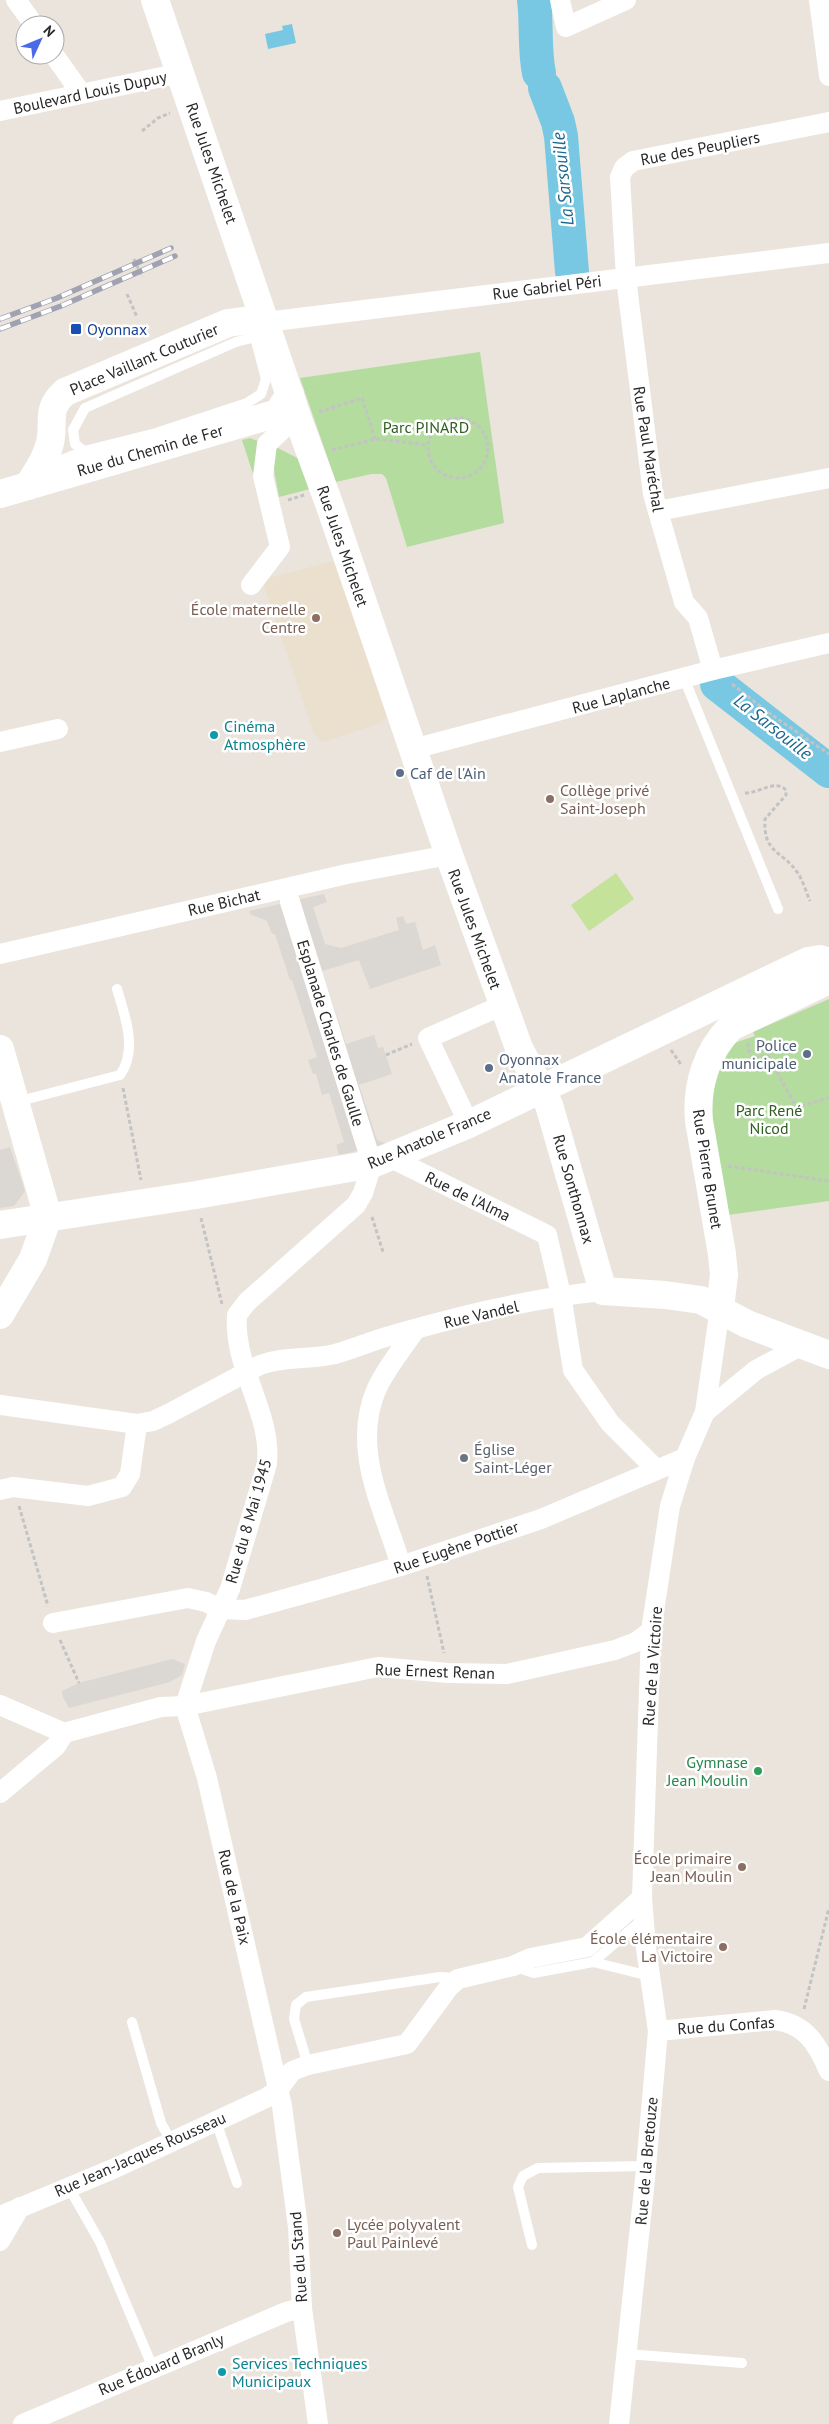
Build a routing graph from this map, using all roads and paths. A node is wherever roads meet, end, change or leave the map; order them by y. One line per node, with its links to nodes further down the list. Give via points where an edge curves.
1 (16, 0): 6 (street)
2 (155, 0): 8 (main road, Rue Jules Michelet)
3 (560, 0): 4 (street, via 566,27)
4 (626, 0)
5 (819, 0): 9 (street)
6 (27, 15)
7 (61, 65): 10 (street)
8 (180, 73): 10 (street, Boulevard Louis Dupuy); 11 (main road, Rue Jules Michelet)
9 (829, 76)
10 (81, 93): 12 (street, Boulevard Louis Dupuy)
11 (192, 105): 14 (path, via 158,118); 21 (main road, Rue Jules Michelet)
12 (0, 111)
13 (829, 122): 18 (street, Rue des Peupliers, via 633,161 624,168 620,178)
14 (142, 131)
15 (829, 253): 18 (street, Rue Gabriel Péri)
16 (134, 259): 17 (path)
17 (142, 277)
18 (626, 278): 21 (street, Rue Gabriel Péri); 34 (street, Rue Paul Maréchal, via 653,494)
19 (127, 294): 20 (path)
20 (137, 318)
21 (260, 330): 22 (main road, Rue Jules Michelet); 26 (lane, via 85,408 73,430 75,444); 26 (lane, via 266,379 260,394 247,403 120,444); 30 (main road, Place Vaillant Couturier, via 250,320 228,323 65,392 52,408 50,442 43,462)
22 (284, 404): 28 (main road, Rue du Chemin de Fer); 31 (main road, Rue Jules Michelet); 33 (street, via 286,426 267,444 263,476)
23 (312, 414): 24 (path, via 362,398)
24 (374, 439): 25 (path); 27 (path)
25 (427, 444): 25 (path, via 431,463 437,471 455,478 474,474 486,460 488,450 484,432 478,425 460,418 451,418 435,428)
26 (84, 451): 28 (lane); 30 (lane, via 62,460)
27 (326, 452)
28 (68, 474): 30 (main road, Rue du Chemin de Fer)
29 (829, 478): 34 (street)
30 (28, 486): 32 (main road, Rue du Chemin de Fer)
31 (324, 490): 33 (path); 41 (main road, Rue Jules Michelet)
32 (0, 494)
33 (272, 504): 35 (street, via 280,547)
34 (658, 511): 37 (street, Rue Paul Maréchal, via 684,602 698,618)
35 (251, 584)
36 (829, 643): 37 (street, Rue Laplanche)
37 (713, 670): 38 (street, Rue Laplanche); 42 (path)
38 (684, 678): 41 (street, Rue Laplanche); 43 (lane)
39 (58, 729): 40 (street)
40 (0, 742)
41 (413, 749): 44 (main road, Rue Jules Michelet)
42 (829, 754)
43 (728, 786): 45 (path, via 741,793 753,793 776,785 786,790 786,795 765,819 765,836 774,853 798,873); 47 (lane)
44 (449, 856): 48 (street, Rue Bichat, via 347,874); 52 (main road, Rue Jules Michelet)
45 (810, 901)
46 (290, 902): 64 (street, Esplanade Charles de Gaulle)
47 (778, 909)
48 (0, 954)
49 (829, 962): 53 (main road, Rue Anatole France, via 820,959 808,961)
50 (829, 980): 58 (main road, Rue Pierre Brunet, via 731,1027 719,1039)
51 (117, 989): 62 (lane, via 127,1024 129,1049 128,1060 120,1075)
52 (503, 1005): 54 (street); 60 (main road, Rue Jules Michelet, via 519,1048)
53 (661, 1033): 58 (path, via 680,1065); 60 (main road, Rue Anatole France)
54 (428, 1038): 56 (path); 63 (street)
55 (0, 1048): 62 (main road)
56 (386, 1055)
57 (752, 1059): 61 (path, via 768,1056 796,1107)
58 (701, 1081): 65 (main road, Rue Pierre Brunet, via 698,1104)
59 (123, 1087): 68 (path)
60 (541, 1088): 63 (main road, Rue Anatole France); 73 (main road, Rue Sonthonnax, via 550,1105)
61 (829, 1098)
62 (15, 1102): 70 (main road)
63 (468, 1124): 64 (main road, Rue Anatole France)
64 (380, 1161): 67 (main road, Rue Anatole France); 74 (street, Rue de l'Alma, via 547,1235); 81 (street, Rue du 8 Mai 1945, via 356,1205 247,1302 237,1315 240,1355)
65 (706, 1162): 66 (path); 76 (main road, Rue Pierre Brunet, via 722,1254 724,1275)
66 (829, 1181)
67 (196, 1195): 68 (main road, Rue Anatole France); 75 (path)
68 (146, 1203): 70 (main road, Rue Anatole France)
69 (370, 1210): 72 (path)
70 (48, 1217): 71 (main road, Rue Anatole France); 77 (main road, via 33,1259)
71 (0, 1225)
72 (383, 1252)
73 (603, 1291): 74 (street, Rue Vandel); 76 (main road, Rue Vandel, via 692,1298)
74 (561, 1295): 78 (street, Rue Vandel); 86 (street, via 573,1370 610,1424)
75 (221, 1303)
76 (720, 1308): 79 (main road, Rue Vandel, via 748,1324); 83 (street, Rue de la Victoire)
77 (0, 1316)
78 (414, 1330): 81 (street, Rue Vandel, via 336,1353 274,1360); 90 (street, via 377,1389 367,1420 366,1437 367,1458)
79 (804, 1344): 80 (main road, Rue Vandel); 83 (street, Rue de la Victoire, via 756,1370)
80 (829, 1355)
81 (246, 1372): 84 (street, Rue Vandel, via 168,1414); 92 (street, Rue du 8 Mai 1945, via 267,1433 267,1464 230,1588)
82 (0, 1405): 84 (street)
83 (705, 1412): 85 (street, Rue de la Victoire)
84 (136, 1424): 87 (street, via 130,1474 122,1487 88,1496 14,1486)
85 (685, 1458): 86 (street, Rue Eugène Pottier); 94 (street, Rue de la Victoire, via 670,1506)
86 (656, 1469): 89 (street, Rue Eugène Pottier, via 541,1519)
87 (0, 1490)
88 (25, 1526): 91 (path)
89 (424, 1559): 90 (street, Rue Eugène Pottier); 95 (path)
90 (401, 1566): 92 (street, Rue Eugène Pottier, via 245,1610)
91 (47, 1603)
92 (220, 1610): 93 (street, via 206,1602 188,1598); 97 (street, Rue du 8 Mai 1945, via 206,1641)
93 (53, 1623): 96 (path)
94 (651, 1631): 95 (street, Rue Ernest Renan, via 636,1642 615,1650 507,1674); 101 (street, Rue de la Victoire)
95 (448, 1672): 97 (street, Rue Ernest Renan, via 378,1667)
96 (79, 1683)
97 (188, 1698): 99 (street, Rue Ernest Renan); 113 (street, Rue de la Paix)
98 (0, 1705): 99 (street)
99 (64, 1733): 100 (street, via 51,1750)
100 (0, 1793)
101 (642, 1898): 103 (street, Rue de la Bretouze); 105 (street, via 587,1947 531,1958)
102 (829, 1908): 109 (path)
103 (644, 1919): 104 (lane); 106 (street, Rue de la Bretouze)
104 (593, 1962): 105 (lane, via 534,1973); 106 (lane)
105 (513, 1966): 107 (street)
106 (650, 1976): 110 (street, Rue de la Bretouze)
107 (458, 1978): 111 (street, via 408,2044); 111 (lane, via 440,1977 306,1997 296,2005 294,2019)
108 (132, 2022): 115 (lane, via 161,2122)
109 (800, 2028): 110 (street, Rue du Confas, via 788,2021 775,2020); 112 (street, Rue du Confas, via 812,2037)
110 (658, 2031): 116 (street, Rue de la Bretouze)
111 (308, 2065): 113 (street, via 292,2071)
112 (829, 2071)
113 (278, 2090): 114 (street, Rue Jean-Jacques Rousseau); 123 (street, Rue du Stand, via 298,2227)
114 (216, 2121): 115 (street, Rue Jean-Jacques Rousseau); 117 (lane)
115 (171, 2141): 118 (street, Rue Jean-Jacques Rousseau)
116 (646, 2166): 122 (lane, via 538,2168 523,2176 518,2187); 124 (street, Rue de la Bretouze)
117 (238, 2183)
118 (68, 2186): 119 (street, Rue Jean-Jacques Rousseau); 126 (lane, via 100,2242)
119 (20, 2207): 120 (street, Rue Jean-Jacques Rousseau); 121 (street)
120 (0, 2216)
121 (0, 2241)
122 (532, 2245)
123 (302, 2308): 126 (street, Rue Édouard Branly); 128 (street, Rue du Stand)
124 (627, 2354): 125 (lane); 129 (street, Rue de la Bretouze)
125 (742, 2363)
126 (153, 2368): 127 (street, Rue Édouard Branly)
127 (22, 2424)
128 (318, 2424)
129 (619, 2424)

